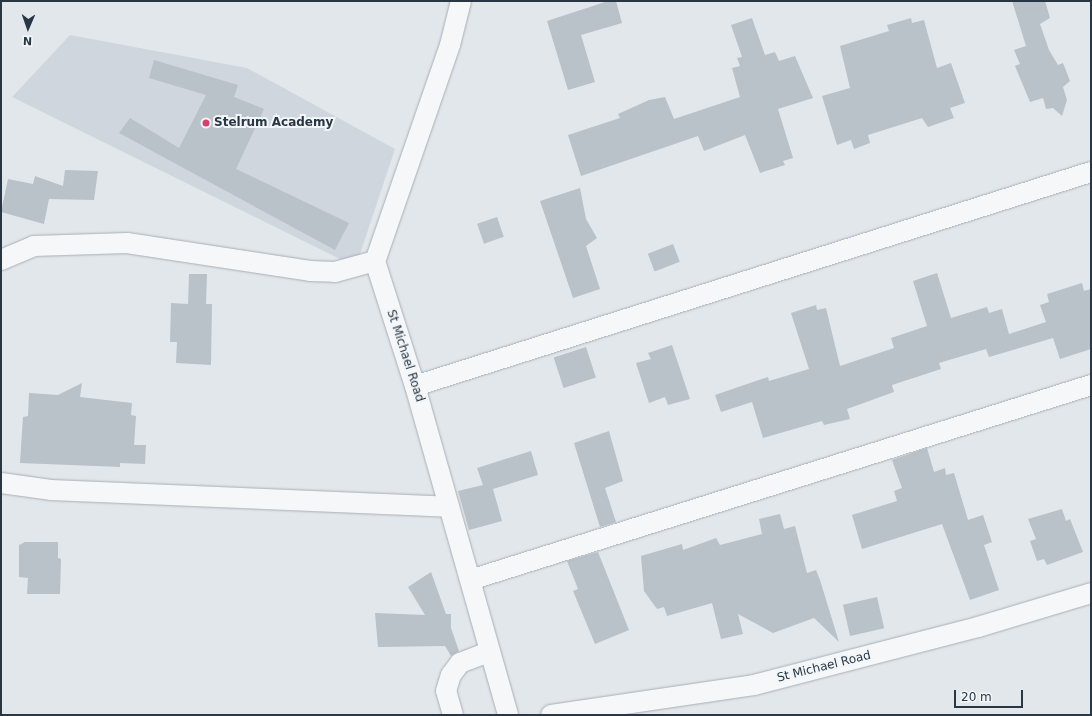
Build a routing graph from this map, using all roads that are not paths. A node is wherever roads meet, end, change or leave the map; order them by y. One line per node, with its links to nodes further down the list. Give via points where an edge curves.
1 (461, 1): 4 (street, via 450,45)
2 (1091, 172): 6 (street)
3 (1, 260): 4 (street, via 34,246 127,243 310,271 334,272)
4 (375, 261): 6 (street, St Michael Road)
5 (1091, 385): 9 (street)
6 (415, 386): 8 (street, St Michael Road)
7 (1, 483): 8 (street, via 51,490)
8 (449, 507): 9 (street, St Michael Road)
9 (470, 580): 11 (street, St Michael Road)
10 (1091, 594): 14 (street, St Michael Road, via 978,627 754,684)
11 (490, 652): 12 (street, via 460,663 451,675 446,691); 13 (street, St Michael Road)
12 (453, 715)
13 (508, 715)
14 (551, 715)

